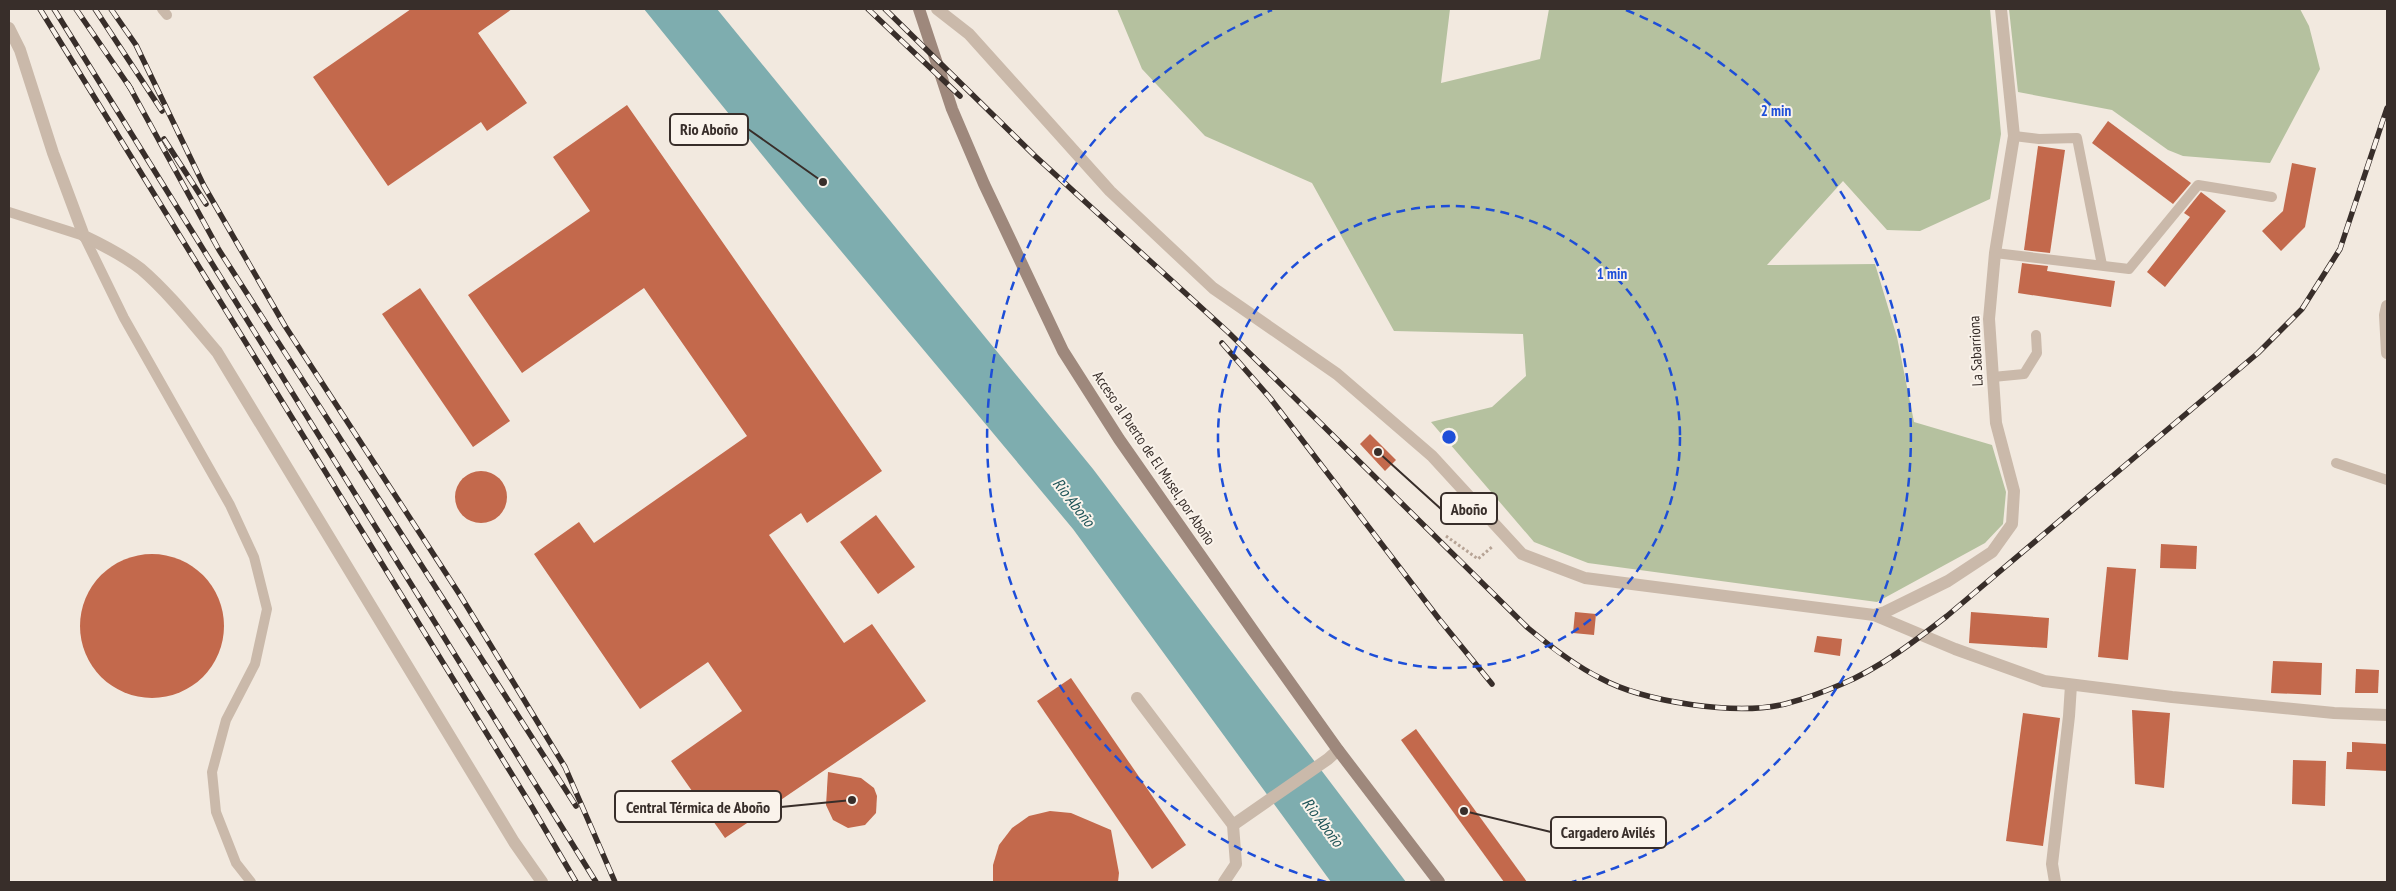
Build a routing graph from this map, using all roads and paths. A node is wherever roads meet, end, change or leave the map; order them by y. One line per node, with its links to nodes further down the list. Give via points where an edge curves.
1 (918, 9): 23 (street, Acceso al Puerto de El Musel, por Aboño, via 952,109 1063,351 1119,439)
2 (937, 9): 18 (street, via 970,34 1110,192 1206,282 1344,381 1432,456)
3 (2000, 9): 5 (street, La Sabarriona)
4 (9, 28): 8 (street, via 20,50)
5 (2014, 136): 9 (street, La Sabarriona); 10 (lane, via 2077,138)
6 (2272, 197): 10 (lane, via 2198,185 2129,269)
7 (9, 212): 8 (lane)
8 (84, 236): 25 (lane, via 124,318 230,505 254,557 267,609 255,664 226,720 212,772 216,812 236,863); 26 (street, via 140,269 217,352 514,842)
9 (1995, 253): 10 (lane); 14 (street, La Sabarriona, via 1989,319)
10 (2102, 265)
11 (2387, 306): 13 (street)
12 (2036, 336): 14 (lane, via 2037,353 2024,374)
13 (2387, 353)
14 (1993, 377): 19 (street, La Sabarriona, via 1996,423 2014,491 2012,524 1992,552 1955,576)
15 (2336, 463): 16 (lane)
16 (2387, 480)
17 (1446, 536): 18 (path, via 1478,559)
18 (1506, 536): 19 (street, via 1522,554 1585,578)
19 (1874, 615): 20 (street, via 2035,678)
20 (2071, 684): 22 (street, via 2334,713); 29 (street, via 2052,864)
21 (1137, 698): 24 (street)
22 (2387, 715)
23 (1338, 750): 24 (street); 28 (street, Acceso al Puerto de El Musel, por Aboño)
24 (1233, 824): 27 (street, via 1236,864)
25 (251, 882)
26 (542, 882)
27 (1224, 882)
28 (1438, 882)
29 (2055, 882)

